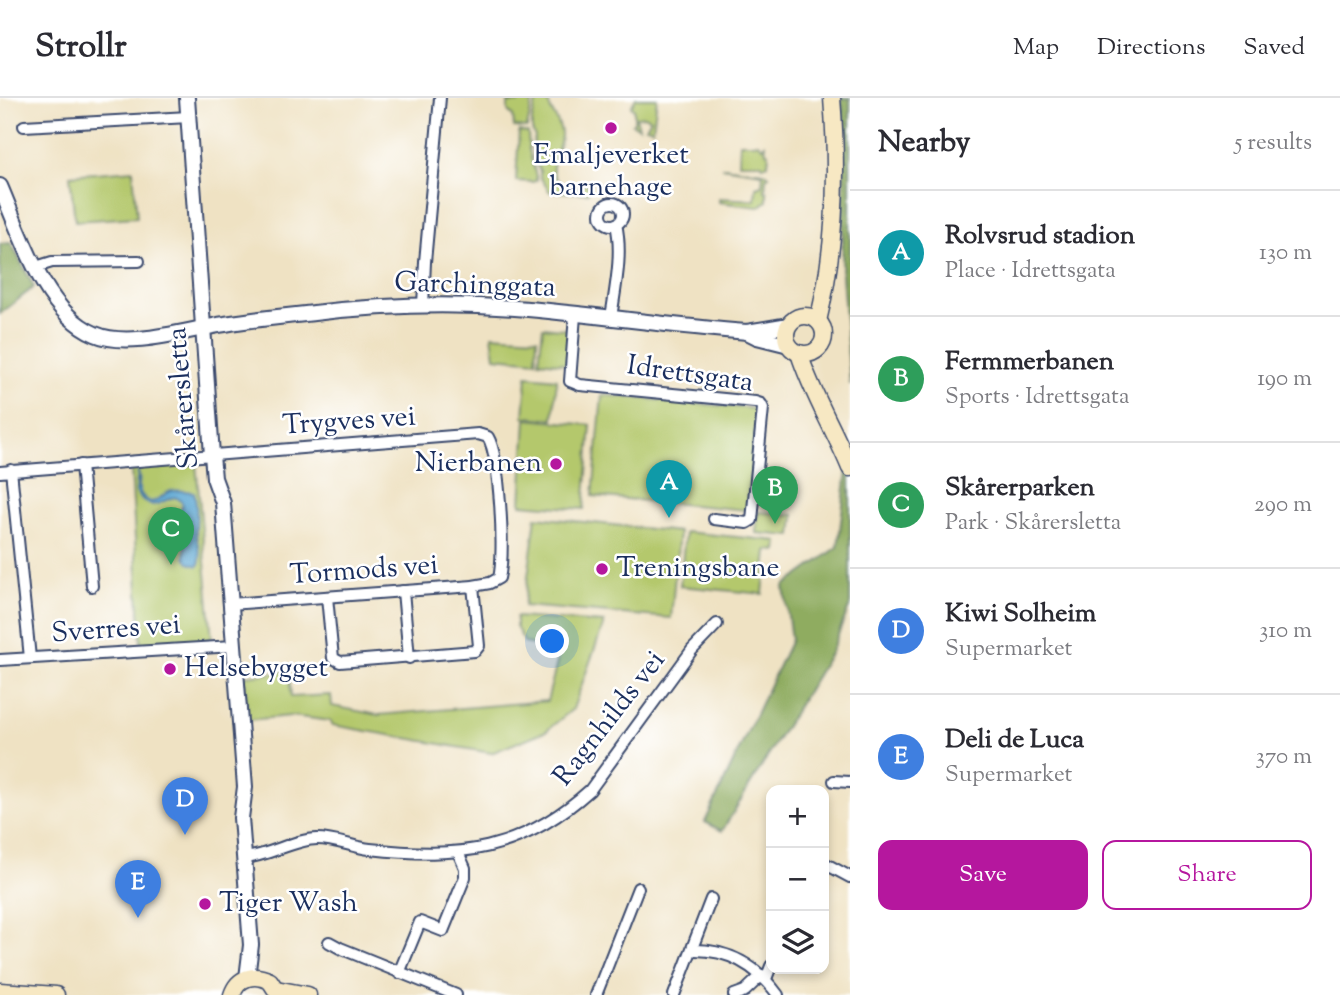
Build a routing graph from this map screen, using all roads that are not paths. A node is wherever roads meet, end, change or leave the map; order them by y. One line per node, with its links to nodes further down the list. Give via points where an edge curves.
1 (187, 98): 4 (street, Skårersletta)
2 (440, 98): 10 (street)
3 (832, 98): 13 (main road, via 835,200 830,259)
4 (189, 117): 5 (street); 15 (street, Skårersletta)
5 (24, 126)
6 (0, 186): 9 (street, Garchinggata)
7 (616, 224): 12 (street, via 619,236)
8 (139, 261): 9 (street, via 52,262)
9 (36, 267): 15 (street, Garchinggata, via 64,310 93,334 129,339)
10 (423, 306): 11 (street, Garchinggata); 15 (street, Garchinggata, via 317,312)
11 (575, 315): 12 (street, Garchinggata); 22 (street, Idrettsgata, via 570,381 761,404 752,520)
12 (611, 318): 16 (street, Garchinggata)
13 (811, 319): 14 (main road, via 795,319); 17 (main road, via 822,328 820,346)
14 (789, 325): 16 (street, Garchinggata); 17 (main road, via 786,334)
15 (203, 327): 18 (street, Skårersletta)
16 (747, 332): 17 (street, Garchinggata)
17 (801, 349): 20 (main road, via 805,373)
18 (212, 455): 19 (street, Trygves vei); 23 (street, Trygves vei, via 488,437 497,477); 28 (street, Skårersletta, via 223,503)
19 (81, 465): 21 (street, Trygves vei); 24 (street)
20 (850, 468)
21 (6, 471): 31 (street)
22 (714, 519)
23 (499, 578): 25 (street, Tormods vei)
24 (92, 586)
25 (473, 586): 26 (street, Tormods vei); 32 (street, via 475,651)
26 (403, 591): 27 (street, Tormods vei); 32 (street)
27 (327, 597): 28 (street, Tormods vei); 32 (street, via 333,659)
28 (230, 604): 30 (street, Skårersletta)
29 (717, 624): 36 (street, Ragnhilds vei, via 692,650 606,771 575,804 532,833)
30 (234, 646): 31 (street, Sverres vei); 37 (street, Skårersletta, via 245,787 241,818)
31 (30, 658): 33 (street, Sverres vei)
32 (409, 658)
33 (0, 660)
34 (834, 781): 35 (street)
35 (850, 782)
36 (458, 852): 37 (street, Ragnhilds vei, via 369,849 316,839); 44 (street, via 465,877 443,931 420,922)
37 (244, 858): 46 (street, Skårersletta, via 251,945 256,955)
38 (829, 866): 39 (street)
39 (850, 877)
40 (638, 888): 54 (street)
41 (711, 899): 43 (street)
42 (329, 942): 44 (street)
43 (692, 950): 47 (street, via 722,953); 55 (street)
44 (399, 973): 53 (street)
45 (766, 974): 47 (street)
46 (253, 977): 49 (main road, via 270,981); 51 (main road, via 238,984)
47 (764, 977): 56 (street); 57 (street)
48 (0, 990): 50 (main road)
49 (277, 992): 52 (main road)
50 (56, 995)
51 (231, 995)
52 (308, 995)
53 (456, 995)
54 (596, 995)
55 (674, 995)
56 (734, 995)
57 (778, 995)

